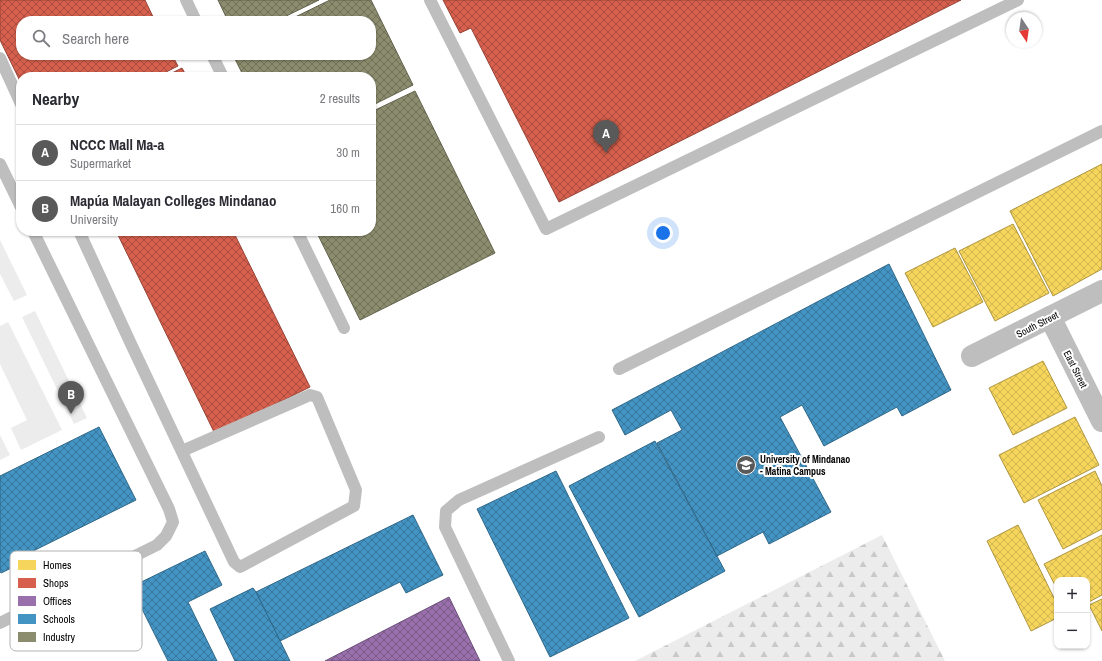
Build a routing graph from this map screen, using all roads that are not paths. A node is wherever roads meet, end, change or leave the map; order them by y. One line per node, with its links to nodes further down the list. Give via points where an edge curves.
1 (186, 0): 4 (lane)
2 (430, 0): 3 (lane, via 546,229)
3 (1018, 0)
4 (194, 16)
5 (0, 58): 8 (lane)
6 (214, 60): 7 (lane)
7 (220, 72)
8 (16, 93)
9 (1102, 131): 19 (lane)
10 (0, 164): 11 (lane)
11 (16, 197)
12 (35, 236): 23 (lane, via 169,509 173,522 166,536 157,545)
13 (81, 236): 22 (lane)
14 (300, 236): 17 (lane)
15 (1102, 291): 16 (street, South Street)
16 (1050, 318): 18 (street, South Street); 20 (street, East Street)
17 (344, 328)
18 (972, 356)
19 (619, 369)
20 (1102, 421)
21 (599, 437): 26 (lane, via 459,500 446,511 445,527)
22 (182, 451): 22 (lane, via 234,562 240,567 354,506 356,490 317,397 310,394)
23 (142, 552)
24 (10, 618): 25 (lane)
25 (0, 623)
26 (509, 661)

